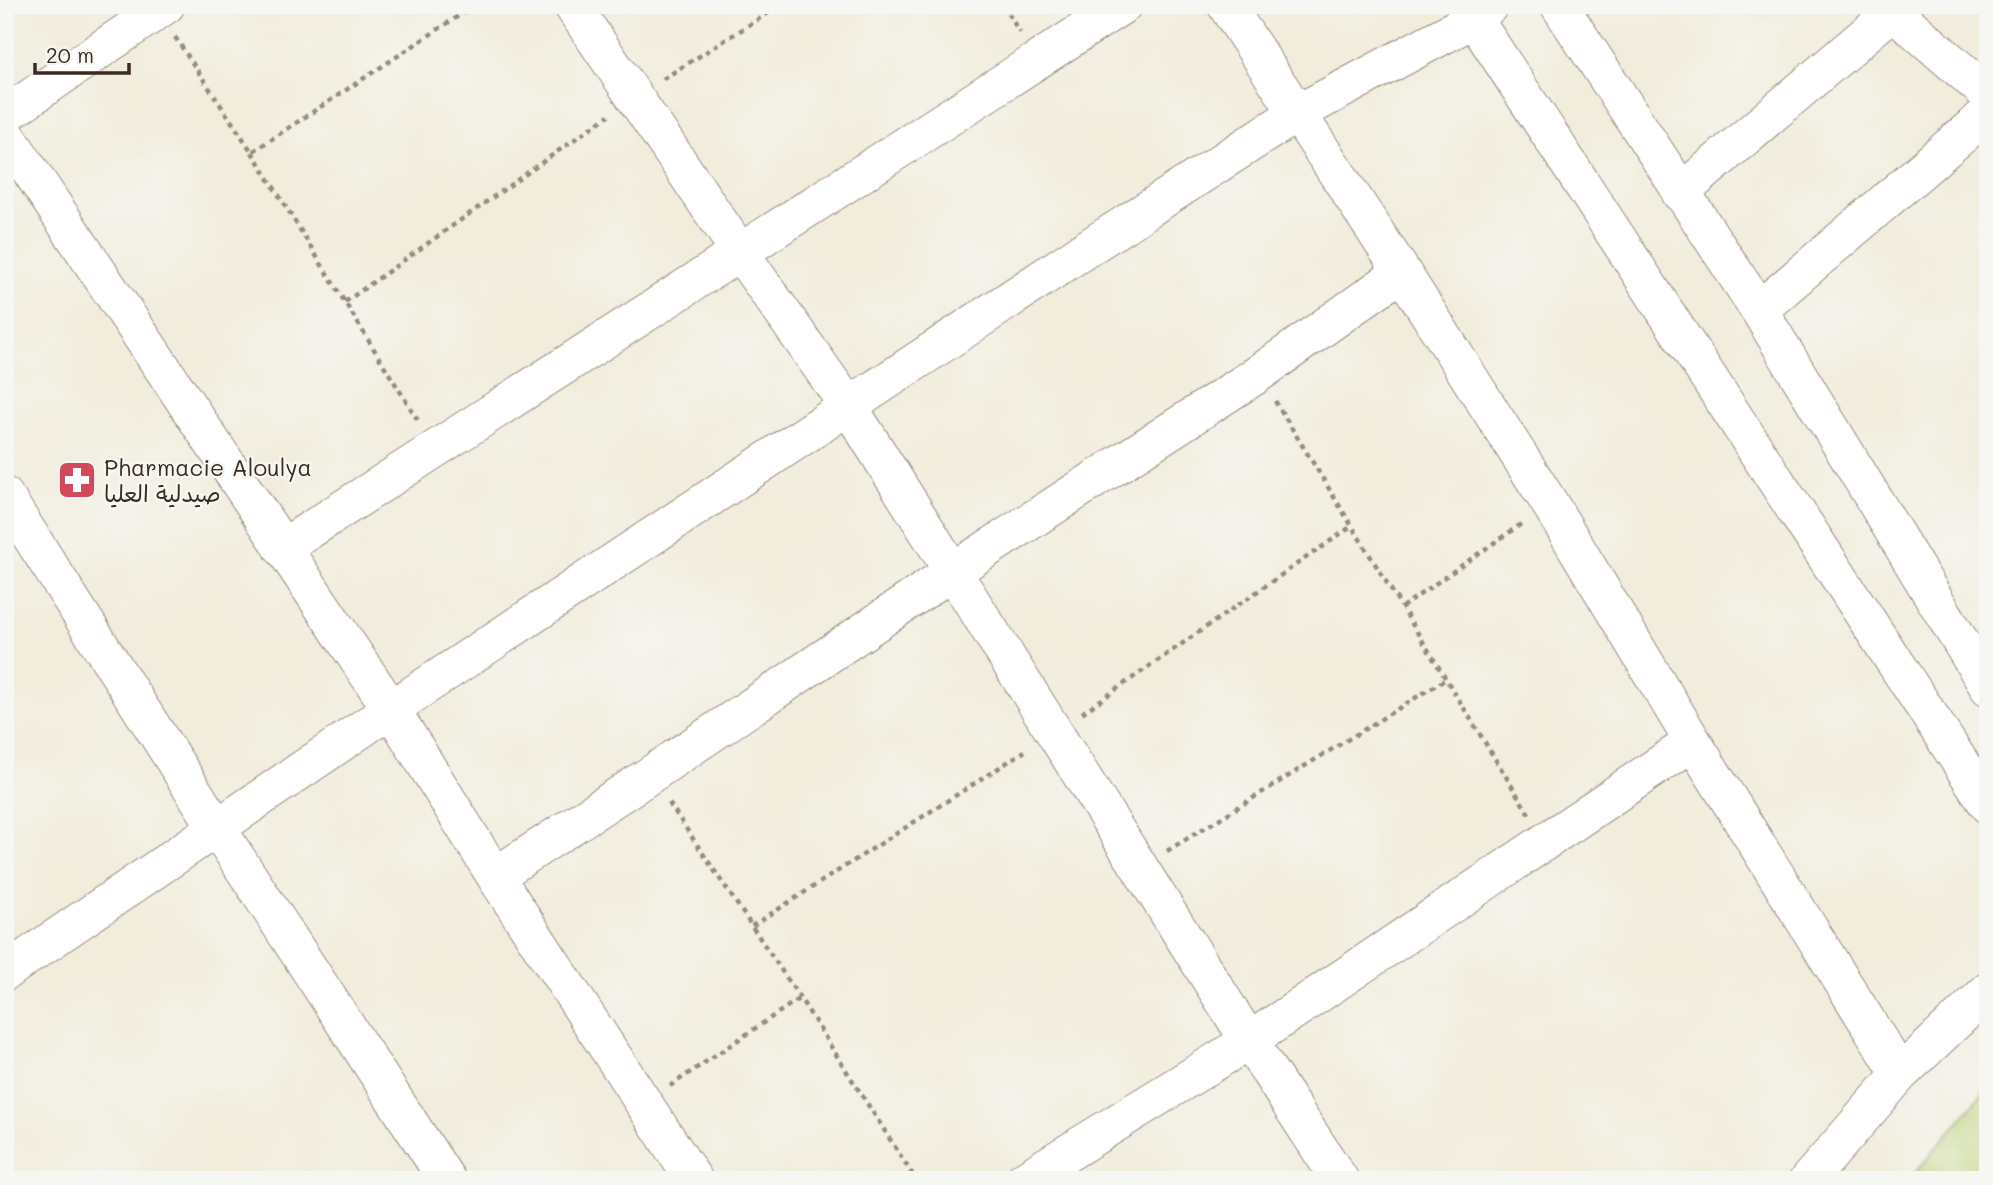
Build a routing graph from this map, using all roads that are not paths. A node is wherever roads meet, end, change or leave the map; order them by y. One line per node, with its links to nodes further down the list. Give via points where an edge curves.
1 (572, 5): 14 (street)
2 (1123, 5): 14 (street)
3 (1226, 5): 9 (street)
4 (1559, 5): 13 (street)
5 (162, 8): 11 (street)
6 (1889, 8): 8 (street); 13 (street)
7 (1476, 10): 9 (street); 24 (street)
8 (1988, 94)
9 (1296, 114): 15 (street); 17 (street)
10 (1988, 114): 16 (street)
11 (5, 115)
12 (5, 133): 19 (street)
13 (1680, 193): 16 (street)
14 (739, 251): 17 (street); 19 (street)
15 (1402, 272): 20 (street, via 1258,374); 23 (street, via 1550,504)
16 (1759, 310): 21 (street)
17 (849, 407): 20 (street); 22 (street)
18 (5, 496): 25 (street)
19 (282, 548): 22 (street)
20 (953, 571): 26 (street); 29 (street)
21 (1988, 687)
22 (391, 709): 25 (street); 26 (street)
23 (1693, 742): 29 (street); 30 (street)
24 (1988, 806)
25 (217, 828): 27 (street); 31 (street)
26 (495, 876): 32 (street)
27 (5, 972)
28 (1988, 991): 30 (street)
29 (1249, 1041): 33 (street); 34 (street)
30 (1900, 1074): 35 (street)
31 (447, 1180)
32 (694, 1180)
33 (1024, 1180)
34 (1340, 1180)
35 (1808, 1180)

